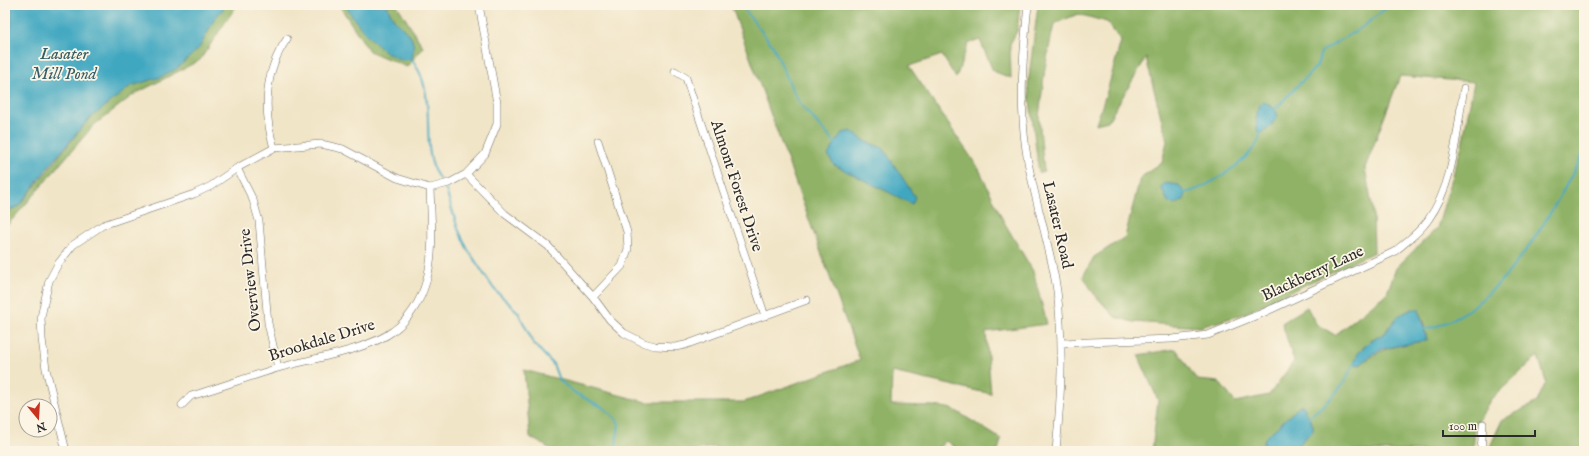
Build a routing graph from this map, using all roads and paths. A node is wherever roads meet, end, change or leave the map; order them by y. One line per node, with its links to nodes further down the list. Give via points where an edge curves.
1 (479, 5): 9 (street, via 497,103 497,124 485,154)
2 (1028, 5): 14 (street, Lasater Road, via 1022,66 1023,120 1031,178 1057,291)
3 (287, 39): 7 (street, via 275,59 268,87 267,112)
4 (675, 71): 13 (street, Almont Forest Drive, via 686,78)
5 (1464, 88): 14 (street, Blackberry Lane, via 1446,187 1427,222 1394,252 1265,312 1208,335 1172,339)
6 (598, 141): 11 (street, via 627,232 628,249 622,266)
7 (274, 148): 8 (street); 10 (street, via 321,144 337,147 397,178)
8 (237, 168): 15 (street, Overview Drive, via 260,221 267,317); 18 (street, via 194,194 103,225 73,245 58,264 49,281 41,317 46,369)
9 (466, 174): 10 (street, via 449,183); 11 (street, via 505,214 548,246)
10 (430, 188): 15 (street, Brookdale Drive, via 430,269 421,296 410,315 386,336 336,353)
11 (593, 297): 13 (street, via 610,320 624,333 655,346 685,345)
12 (807, 300): 13 (street)
13 (765, 316)
14 (1061, 343): 19 (street, Lasater Road, via 1061,398)
15 (278, 368): 16 (street, Brookdale Drive, via 191,396)
16 (182, 405)
17 (1484, 424): 20 (street)
18 (66, 451)
19 (1056, 451)
20 (1481, 451)

